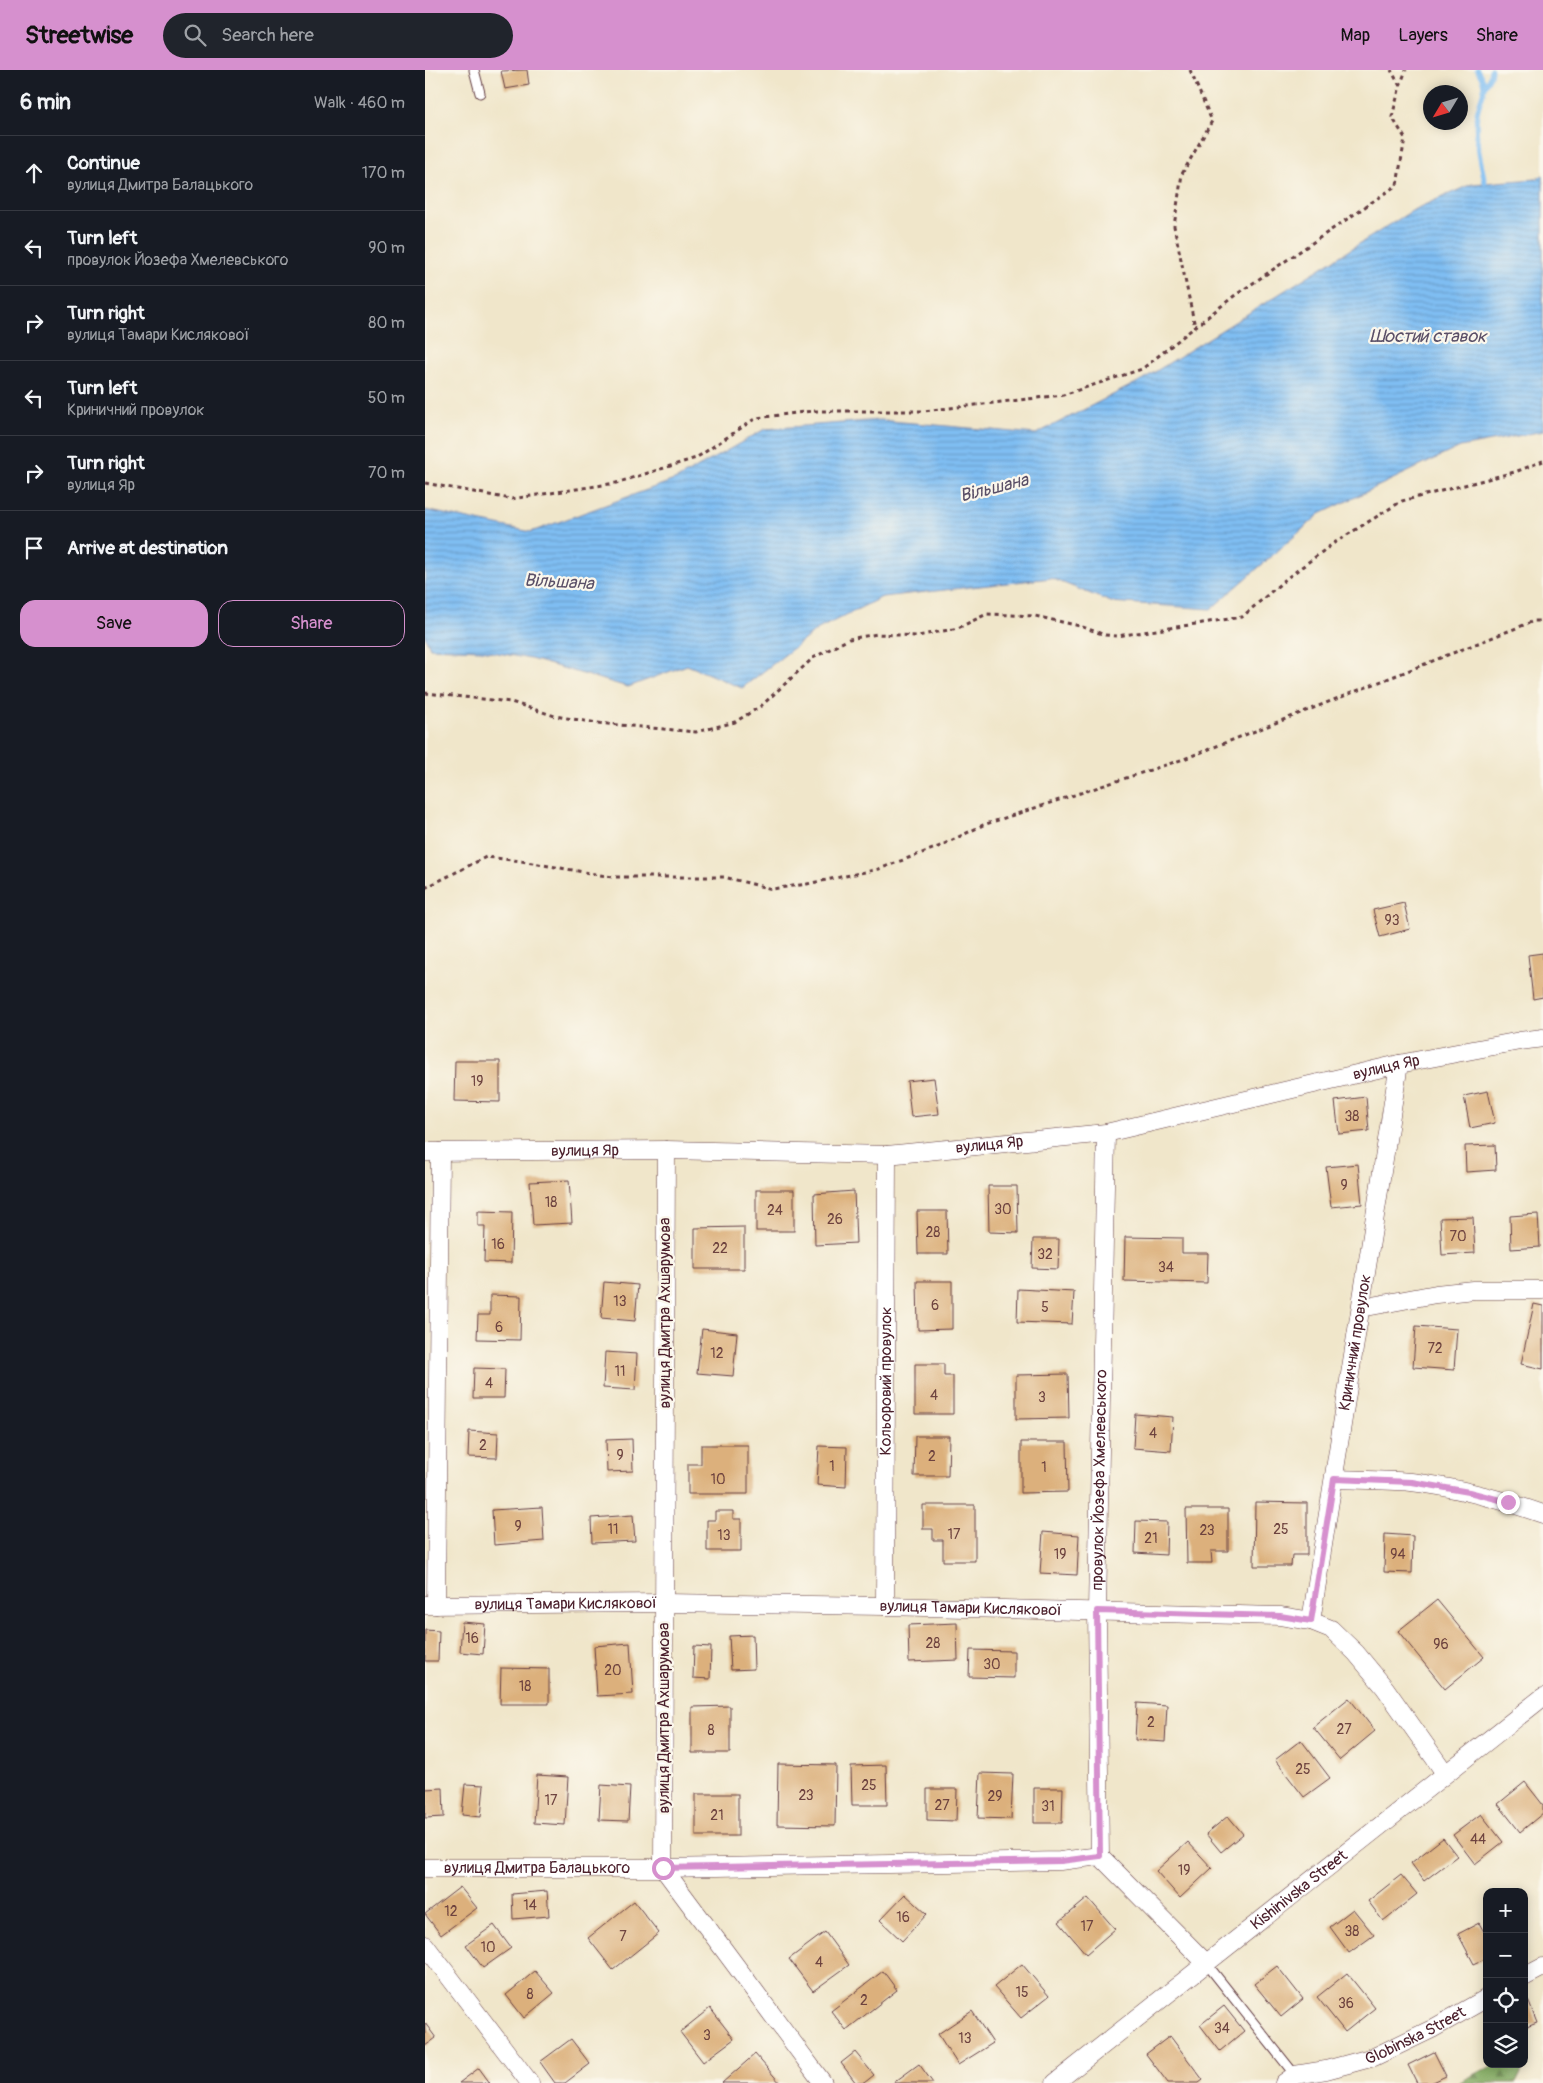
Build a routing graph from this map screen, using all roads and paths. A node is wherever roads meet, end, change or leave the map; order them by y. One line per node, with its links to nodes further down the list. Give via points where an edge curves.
1 (474, 70): 6 (lane)
2 (1190, 70): 7 (path, via 1212,121 1182,174 1174,226)
3 (1391, 70): 5 (path)
4 (1406, 70): 5 (path)
5 (1400, 86): 7 (path, via 1392,118 1405,138 1397,185 1234,296)
6 (480, 93)
7 (1195, 327): 9 (path, via 1142,369 1063,395 923,411 813,411 756,418 696,458 616,483 511,499)
8 (1543, 461): 11 (path, via 1515,472 1402,500 1334,543 1242,617 1117,636 1035,616 987,614 958,628 918,636 877,634 849,639 813,658 761,706 735,722 696,732 597,724 555,716 511,702)
9 (425, 483)
10 (1543, 621): 12 (path, via 1534,621 1183,758 983,825 938,847 879,869 772,889 724,877 612,878 486,857)
11 (425, 693)
12 (425, 888)
13 (1543, 1038): 14 (street, вулиця Яр)
14 (1399, 1064): 15 (street, вулиця Яр); 20 (street, Криничний провулок)
15 (1106, 1133): 18 (street, вулиця Яр); 26 (street, провулок Йозефа Хмелевського)
16 (666, 1150): 17 (street, вулиця Яр); 18 (street, вулиця Яр); 23 (street, вулиця Дмитра Ахшарумова)
17 (432, 1152): 24 (street)
18 (887, 1155): 25 (street, Кольоровий провулок)
19 (1543, 1290): 20 (street, via 1474,1290)
20 (1361, 1308): 21 (street, Криничний провулок)
21 (1334, 1479): 22 (street, via 1412,1482 1469,1492); 27 (street, Криничний провулок)
22 (1543, 1514)
23 (664, 1603): 24 (street, вулиця Тамари Кислякової); 25 (street, вулиця Тамари Кислякової); 32 (street, вулиця Дмитра Ахшарумова)
24 (430, 1605)
25 (885, 1606): 26 (street, вулиця Тамари Кислякової)
26 (1097, 1611): 27 (street, вулиця Тамари Кислякової, via 1280,1616); 30 (street, провулок Йозефа Хмелевського)
27 (1311, 1621): 29 (street, вулиця Тамари Кислякової, via 1331,1630 1356,1653)
28 (1543, 1697): 29 (street, Kishinivska Street)
29 (1445, 1773): 34 (street, Kishinivska Street)
30 (1100, 1856): 32 (street, вулиця Дмитра Балацького, via 1061,1861); 34 (street)
31 (425, 1868): 32 (street, вулиця Дмитра Балацького)
32 (663, 1868): 40 (street)
33 (425, 1946): 39 (street)
34 (1206, 1963): 38 (lane); 41 (street, Kishinivska Street)
35 (1543, 1967): 36 (street)
36 (1528, 1976)
37 (1483, 2000): 38 (street, Globinska Street, via 1374,2057)
38 (1289, 2079)
39 (530, 2083)
40 (823, 2083)
41 (1055, 2083)

